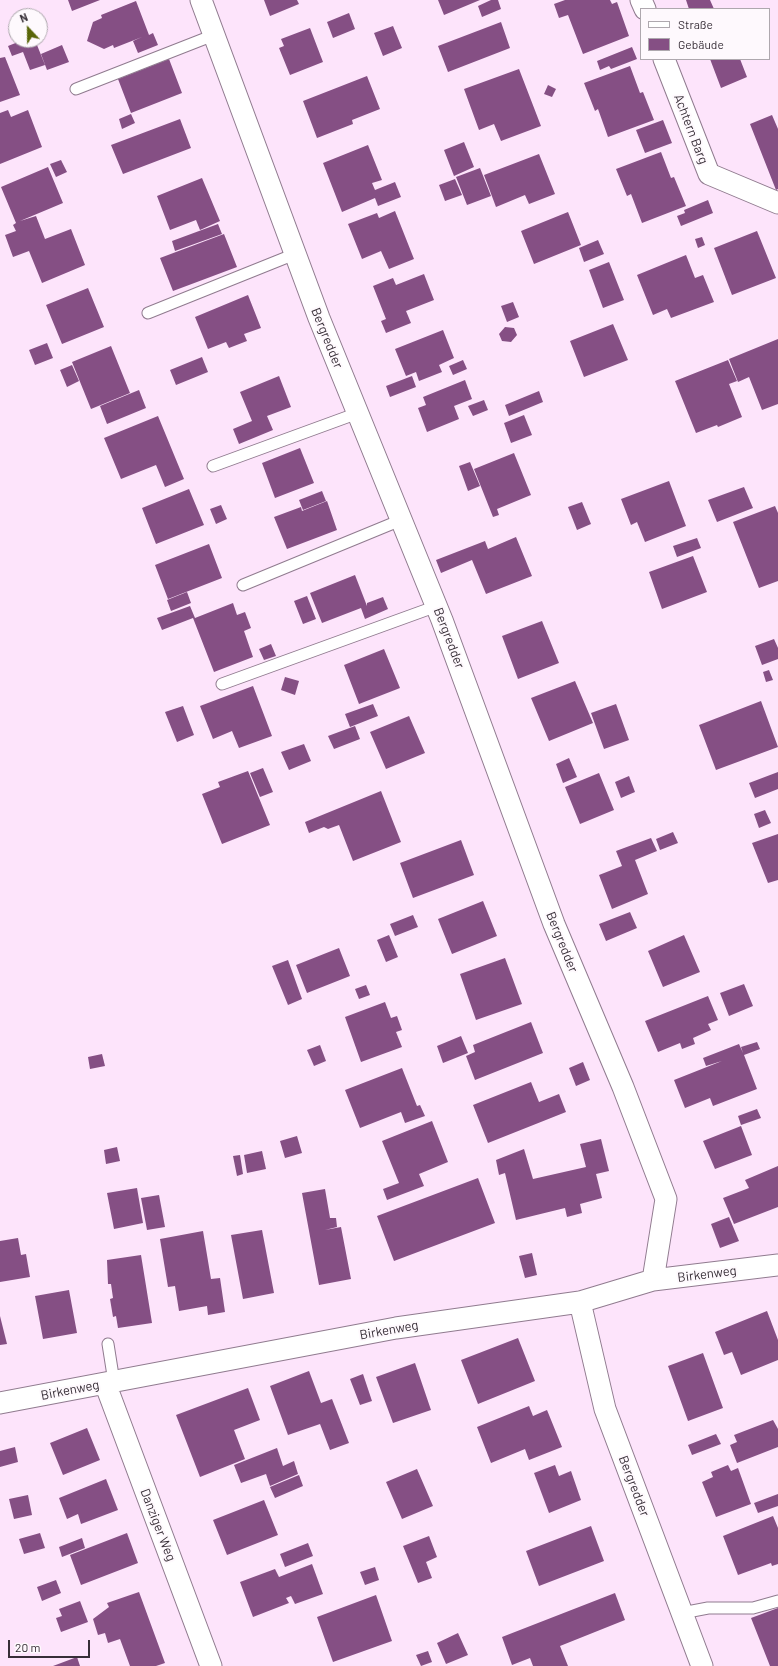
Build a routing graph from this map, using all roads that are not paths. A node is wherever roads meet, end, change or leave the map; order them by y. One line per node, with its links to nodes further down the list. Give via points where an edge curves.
1 (201, 0): 2 (street, Bergredder)
2 (214, 35): 4 (lane); 6 (street, Bergredder)
3 (664, 60): 5 (street, Achtern Barg, via 709,174)
4 (76, 89)
5 (778, 203)
6 (295, 254): 7 (lane); 8 (street, Bergredder)
7 (148, 313)
8 (358, 413): 9 (lane); 10 (street, Bergredder)
9 (213, 466)
10 (401, 520): 11 (lane); 12 (street, Bergredder)
11 (243, 585)
12 (437, 606): 13 (lane); 15 (street, Bergredder, via 554,924 623,1087 666,1199)
13 (222, 684)
14 (778, 1265): 15 (street, Birkenweg)
15 (653, 1280): 16 (street, Birkenweg)
16 (580, 1302): 18 (street, Birkenweg, via 396,1328); 21 (street, Bergredder, via 606,1409)
17 (108, 1344): 18 (lane)
18 (110, 1382): 19 (street, Birkenweg); 22 (street, Danziger Weg)
19 (0, 1403)
20 (778, 1601): 21 (lane, via 753,1608 708,1608)
21 (682, 1613): 23 (street, Bergredder)
22 (211, 1666)
23 (702, 1666)

